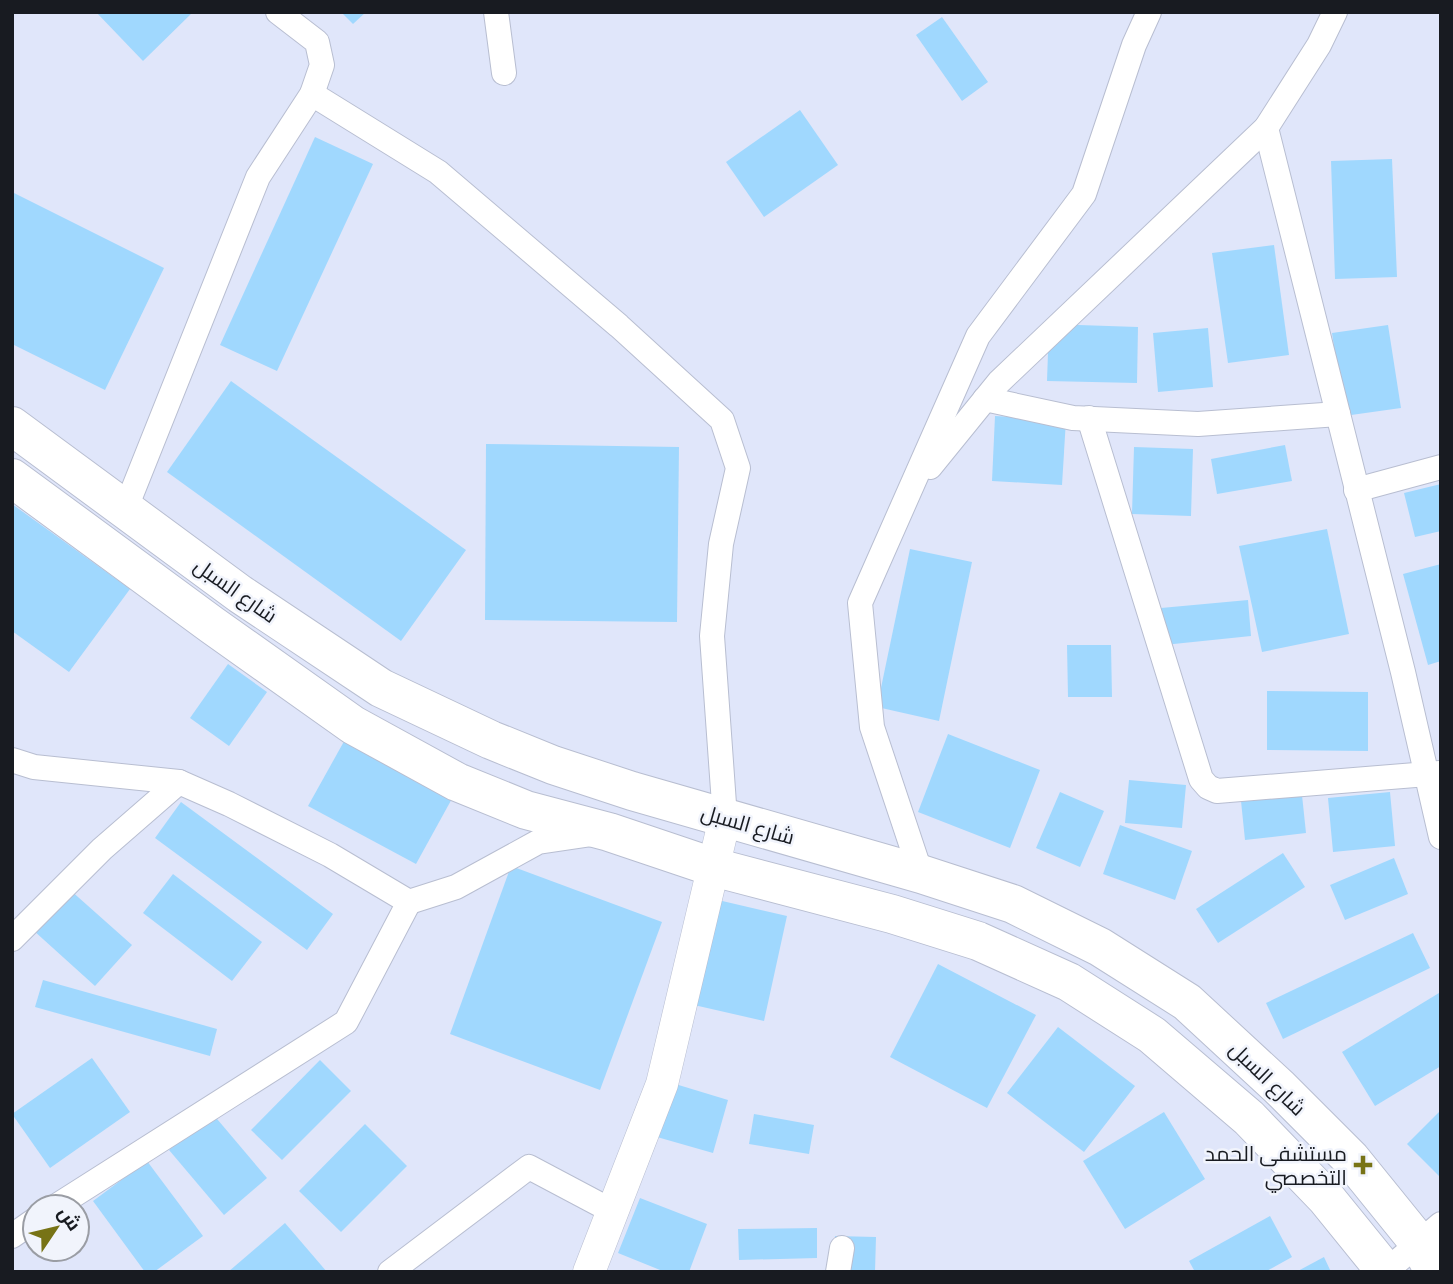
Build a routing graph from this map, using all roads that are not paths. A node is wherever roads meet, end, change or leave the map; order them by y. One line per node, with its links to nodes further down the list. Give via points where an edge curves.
1 (278, 12): 6 (street, via 317,42 322,65)
2 (496, 12): 5 (street)
3 (1149, 12): 15 (street, via 1084,194 978,336)
4 (1335, 12): 7 (street)
5 (504, 74)
6 (312, 94): 16 (street, via 258,177); 20 (street, via 438,172 722,420 738,468 721,544 712,636)
7 (1266, 128): 8 (street); 9 (street)
8 (985, 399): 10 (street); 15 (street)
9 (1338, 414): 10 (street, via 1198,424); 14 (street)
10 (1089, 418): 18 (street, via 1201,779 1208,787 1217,791)
11 (12, 426): 16 (main road, شارع السبل)
12 (1441, 467): 14 (street)
13 (12, 478): 21 (main road, شارع السبل, via 353,725 457,782 526,810)
14 (1356, 489): 18 (street)
15 (910, 492): 24 (street, via 860,603 872,727)
16 (125, 510): 20 (main road, شارع السبل, via 381,688 553,765)
17 (12, 760): 19 (street, via 34,767)
18 (1434, 774): 22 (street)
19 (179, 782): 25 (street, via 330,855); 26 (street, via 102,849)
20 (725, 818): 23 (street); 24 (main road, شارع السبل)
21 (610, 832): 23 (main road, شارع السبل); 25 (street, via 538,842 456,887)
22 (1441, 837)
23 (713, 867): 28 (street, via 662,1084); 30 (main road, شارع السبل, via 978,941 1069,982 1152,1035 1248,1118 1326,1198)
24 (921, 874): 29 (main road, شارع السبل, via 1013,904 1100,947 1187,1002 1351,1159)
25 (410, 902): 27 (street, via 346,1022)
26 (12, 939)
27 (77, 1193)
28 (612, 1211): 31 (street, via 529,1167); 32 (street)
29 (1431, 1246): 30 (street)
30 (1386, 1271)
31 (390, 1272)
32 (589, 1272)

